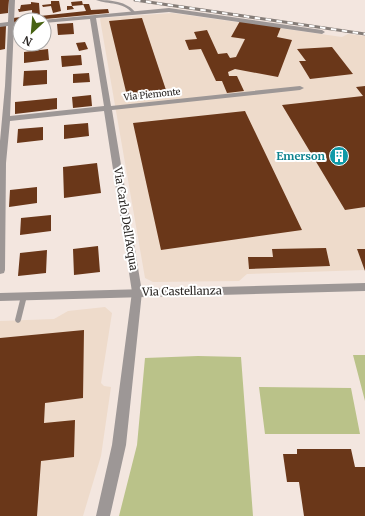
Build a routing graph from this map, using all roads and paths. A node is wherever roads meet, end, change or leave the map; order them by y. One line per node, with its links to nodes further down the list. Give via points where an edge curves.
1 (12, 0): 6 (street)
2 (98, 0): 3 (lane, via 126,5)
3 (134, 12): 4 (street); 8 (street, via 174,10)
4 (92, 16): 5 (street); 12 (street, Via Carlo Dell'Acqua)
5 (52, 20)
6 (11, 24): 7 (street); 10 (street)
7 (0, 25)
8 (322, 32)
9 (0, 86): 10 (street)
10 (9, 86): 13 (street)
11 (300, 88): 12 (street, Via Piemonte)
12 (107, 109): 13 (street, Via Piemonte); 17 (street, Via Carlo Dell'Acqua)
13 (6, 120): 14 (street)
14 (1, 163): 15 (street)
15 (0, 270)
16 (365, 287): 17 (street, Via Castellanza)
17 (137, 292): 18 (street, Via Castellanza); 21 (street, Via Carlo Dell'Acqua, via 119,445)
18 (24, 296): 19 (street, Via Castellanza); 20 (lane)
19 (0, 297)
20 (18, 320)
21 (103, 516)

